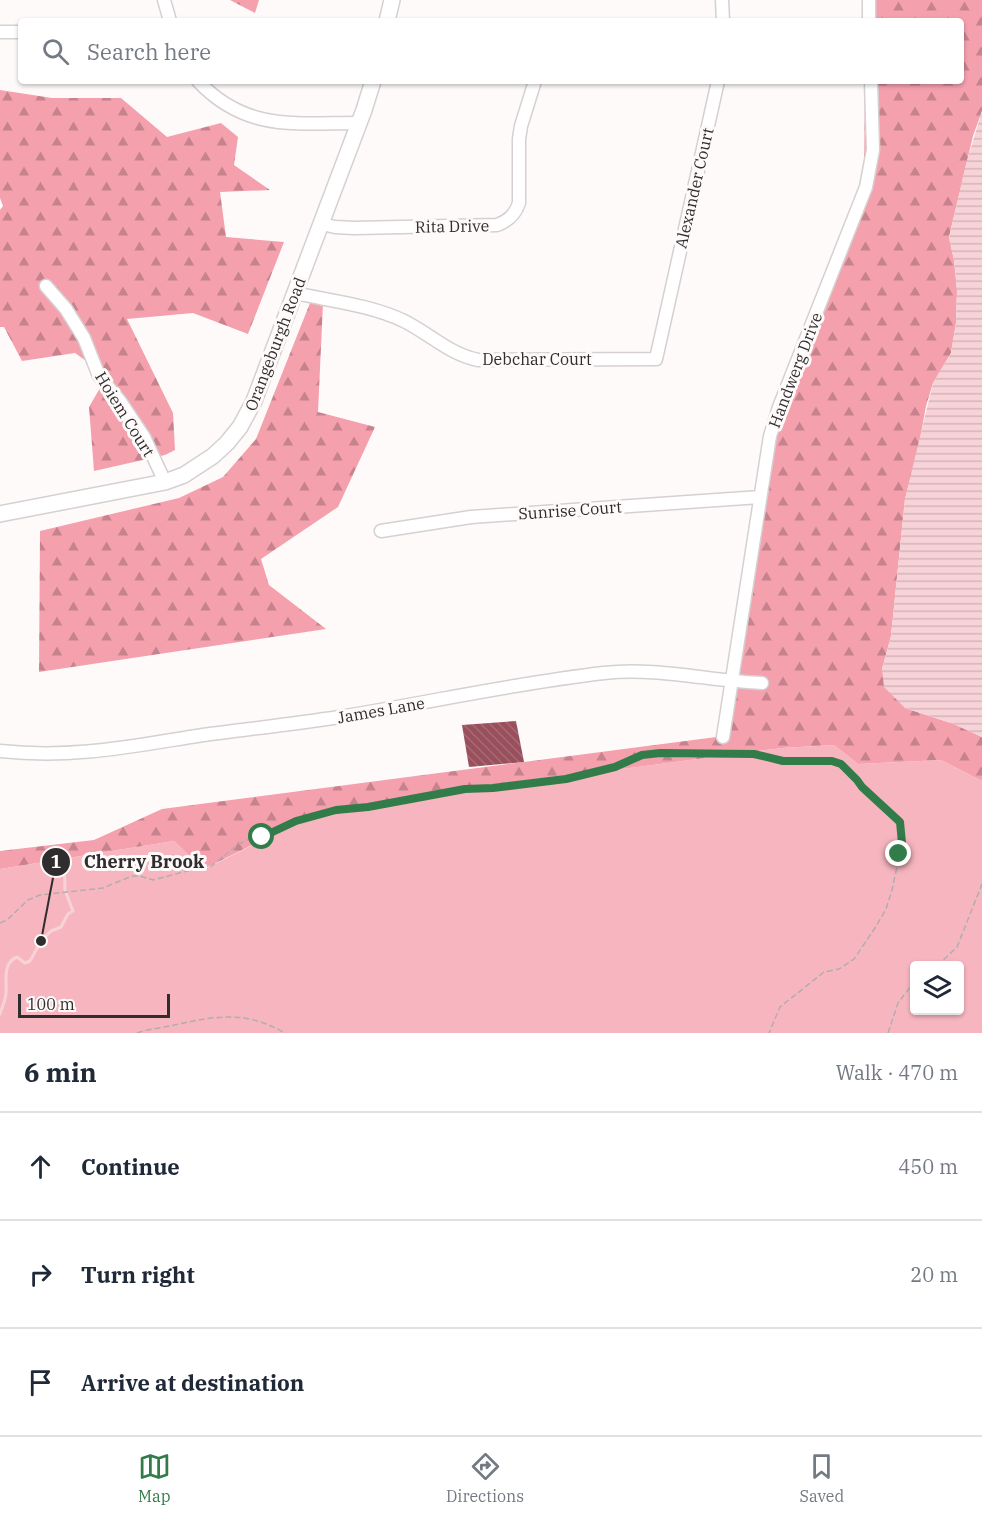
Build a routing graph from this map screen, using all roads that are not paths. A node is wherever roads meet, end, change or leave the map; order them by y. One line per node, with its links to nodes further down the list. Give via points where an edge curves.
1 (164, 0): 5 (street)
2 (392, 0): 6 (main road)
3 (722, 0): 7 (street)
4 (869, 0): 8 (street)
5 (169, 18)
6 (388, 18)
7 (723, 18)
8 (869, 18)
9 (0, 32): 10 (street)
10 (18, 32)
11 (201, 84): 16 (street, via 226,105 258,119)
12 (372, 84): 16 (main road, Orangeburgh Road)
13 (534, 84): 17 (street, Rita Drive, via 519,139 519,203 505,222 354,228)
14 (717, 84): 20 (street, Alexander Court)
15 (871, 84): 22 (street, Handwerg Drive, via 873,150 866,187 779,407)
16 (359, 123): 17 (main road, Orangeburgh Road)
17 (321, 224): 19 (main road, Orangeburgh Road)
18 (46, 286): 21 (street, Hoiem Court, via 78,328 99,376 138,428)
19 (295, 292): 20 (street, Debchar Court, via 390,315 452,352 491,361 656,359); 21 (main road, Orangeburgh Road, via 240,428 213,456)
20 (670, 296)
21 (165, 482): 23 (main road, Orangeburgh Road)
22 (760, 497): 24 (street, Sunrise Court, via 471,517); 25 (street, Handwerg Drive)
23 (0, 514)
24 (381, 531)
25 (732, 681): 26 (street, James Lane); 27 (street, Handwerg Drive); 28 (street, James Lane, via 653,672 604,673 121,749 51,754)
26 (762, 683)
27 (723, 736)
28 (0, 751)

